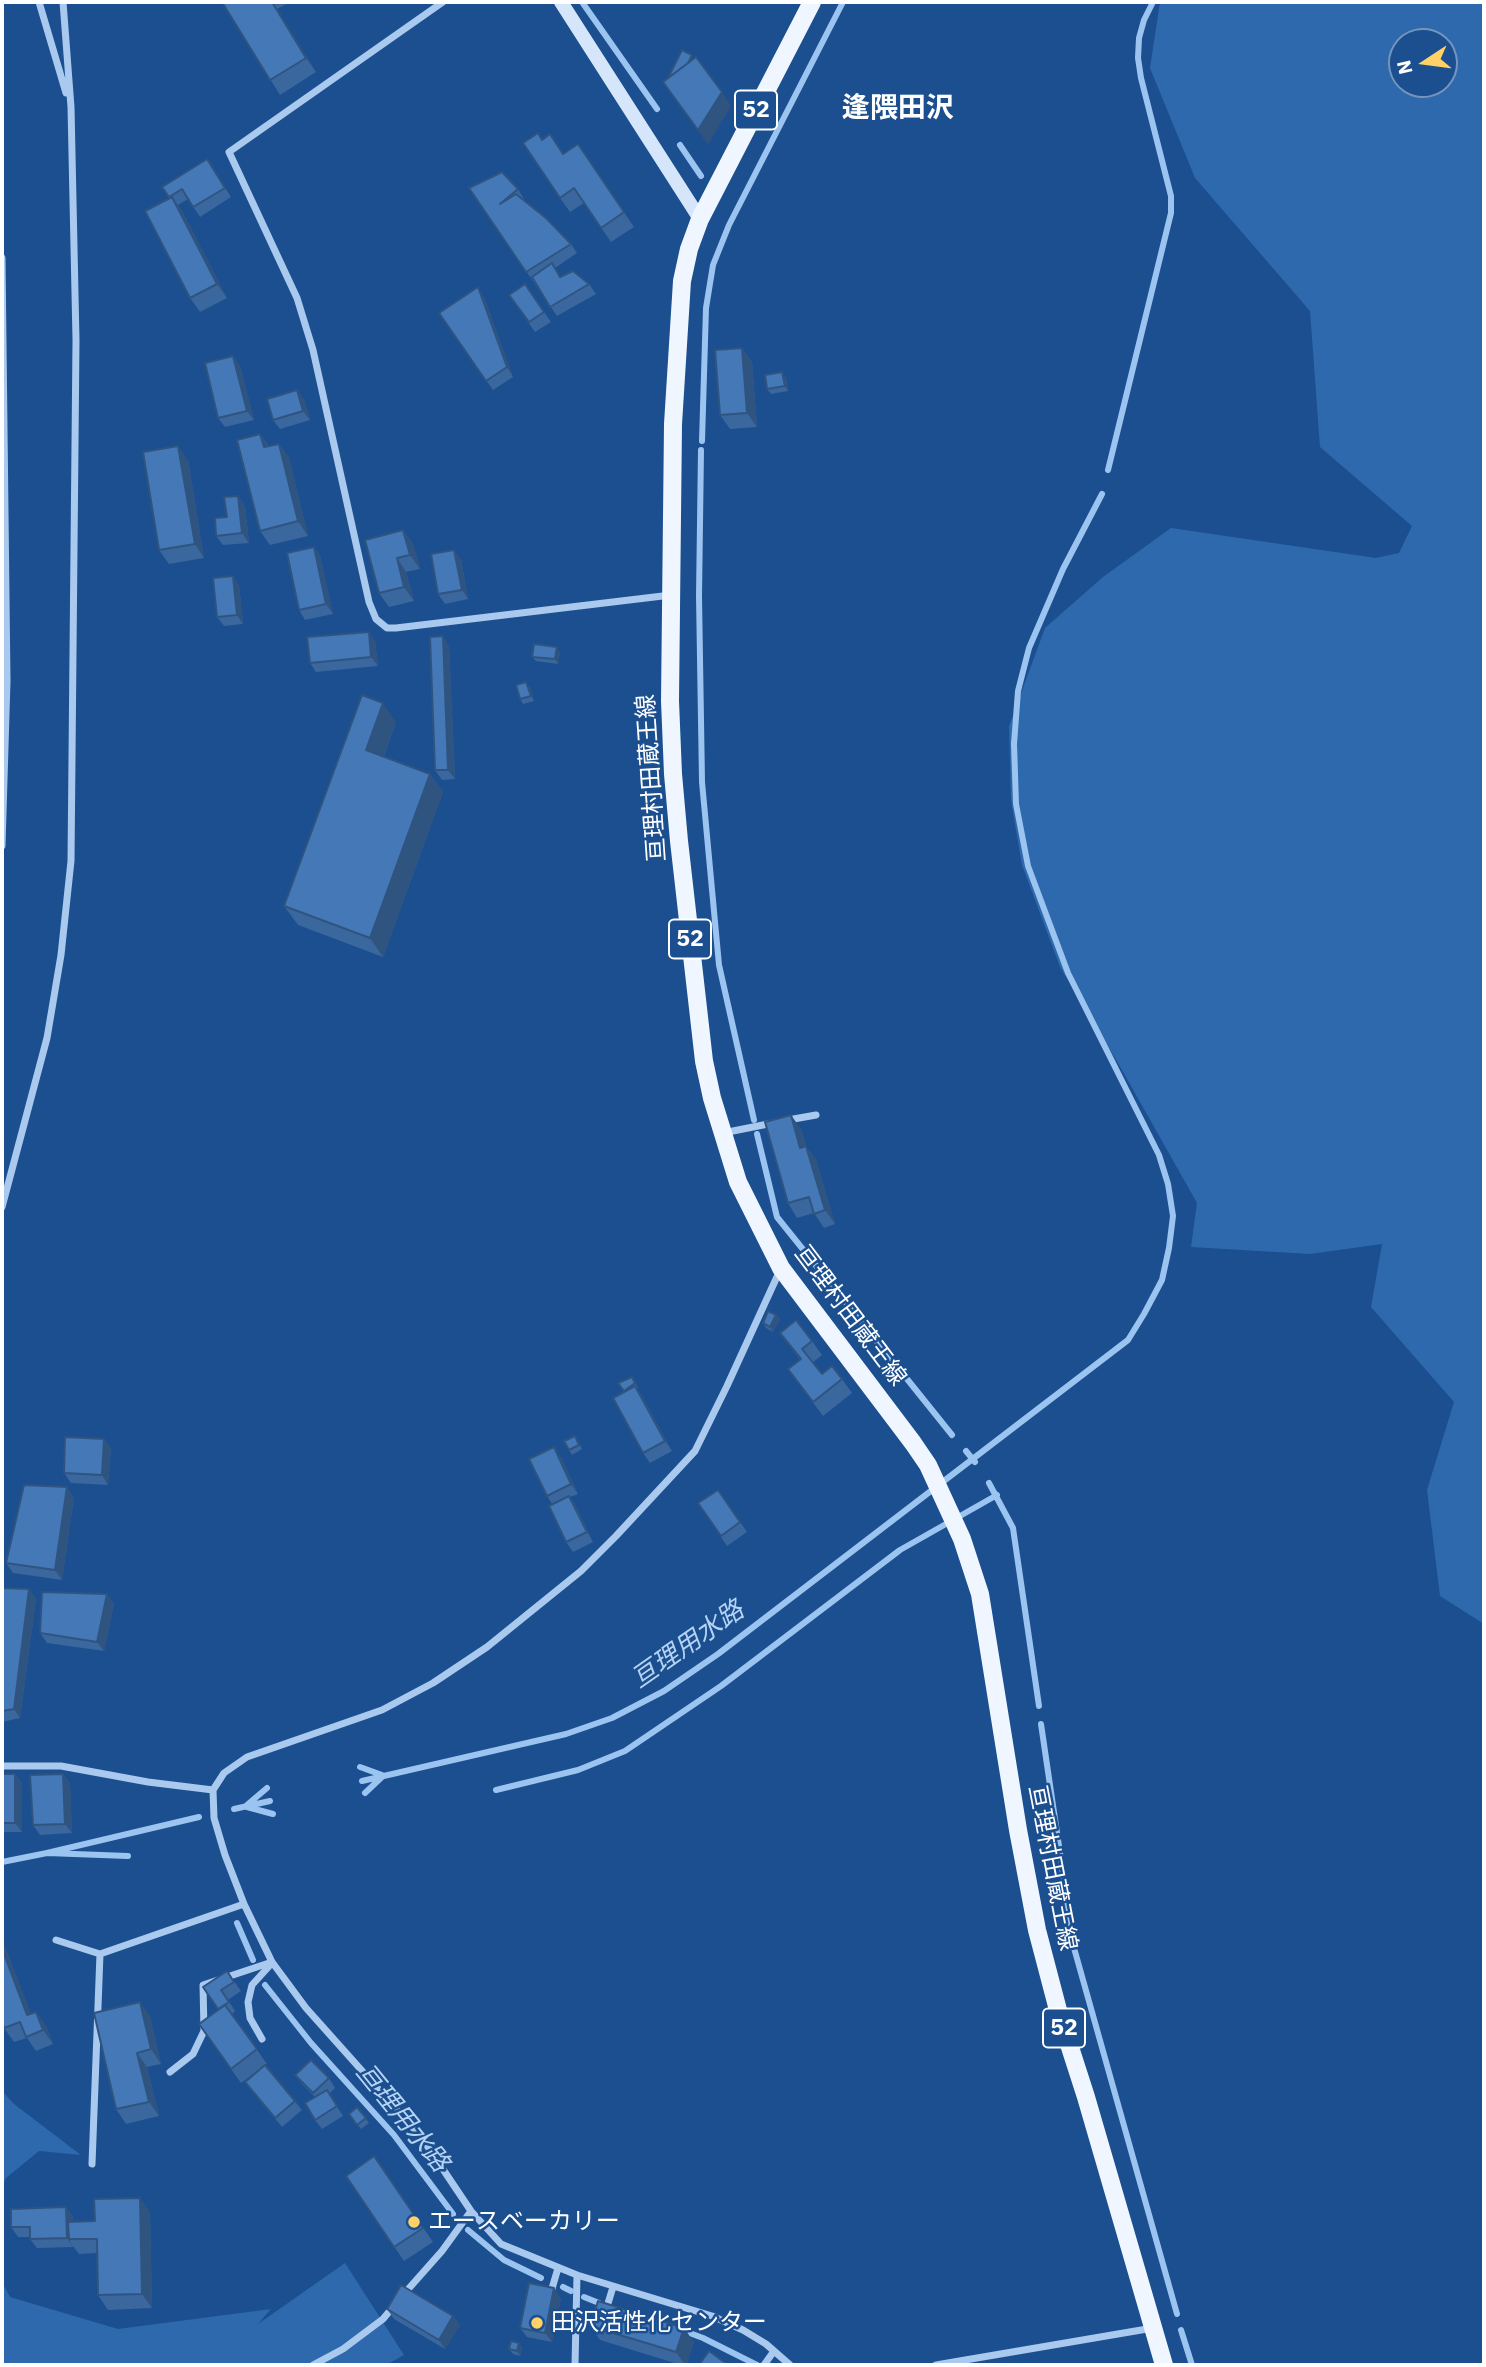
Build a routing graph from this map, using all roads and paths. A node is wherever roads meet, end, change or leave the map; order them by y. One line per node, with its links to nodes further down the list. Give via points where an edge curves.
1 (39, 2): 6 (street)
2 (63, 2): 6 (street)
3 (443, 2): 10 (street, via 229,152 298,298 369,602 376,619 387,628 396,628)
4 (561, 2): 7 (street)
5 (812, 2): 7 (main road, 亘理村田蔵王線 / 52)
6 (71, 107): 14 (street, via 76,340 71,861 47,1038)
7 (699, 219): 10 (main road, 亘理村田蔵王線 / 52, via 682,281 677,343)
8 (2, 258): 9 (street)
9 (2, 352): 11 (street, via 7,681)
10 (671, 595): 13 (main road, 亘理村田蔵王線 / 52, via 671,713 679,841 704,1061)
11 (2, 846)
12 (816, 1115): 13 (street)
13 (722, 1133): 15 (main road, 亘理村田蔵王線 / 52, via 738,1182)
14 (2, 1207)
15 (781, 1268): 17 (street, via 695,1451 581,1571 487,1647 433,1683 382,1710 247,1757 224,1773); 31 (main road, 亘理村田蔵王線 / 52, via 914,1443 962,1539 980,1594 1037,1930)
16 (2, 1766): 17 (street, via 61,1766)
17 (214, 1790): 18 (street, via 214,1818)
18 (244, 1904): 20 (street); 21 (street)
19 (56, 1940): 20 (street)
20 (100, 1954): 24 (street)
21 (272, 1962): 22 (street, via 252,1985 248,2002 250,2018); 23 (street, via 203,1985 204,2031 192,2054); 25 (street, via 306,2008 422,2138)
22 (262, 2039)
23 (170, 2072)
24 (92, 2164)
25 (471, 2211): 26 (street, via 501,2244); 33 (street, via 383,2319)
26 (558, 2268): 27 (street); 29 (street)
27 (577, 2275): 28 (street); 34 (street)
28 (613, 2287): 30 (street); 32 (street, via 712,2316)
29 (551, 2292)
30 (602, 2325)
31 (1154, 2328): 37 (street); 38 (main road, 亘理村田蔵王線 / 52)
32 (774, 2351): 35 (street); 36 (street)
33 (313, 2365)
34 (575, 2365)
35 (764, 2365)
36 (790, 2365)
37 (936, 2365)
38 (1164, 2365)

